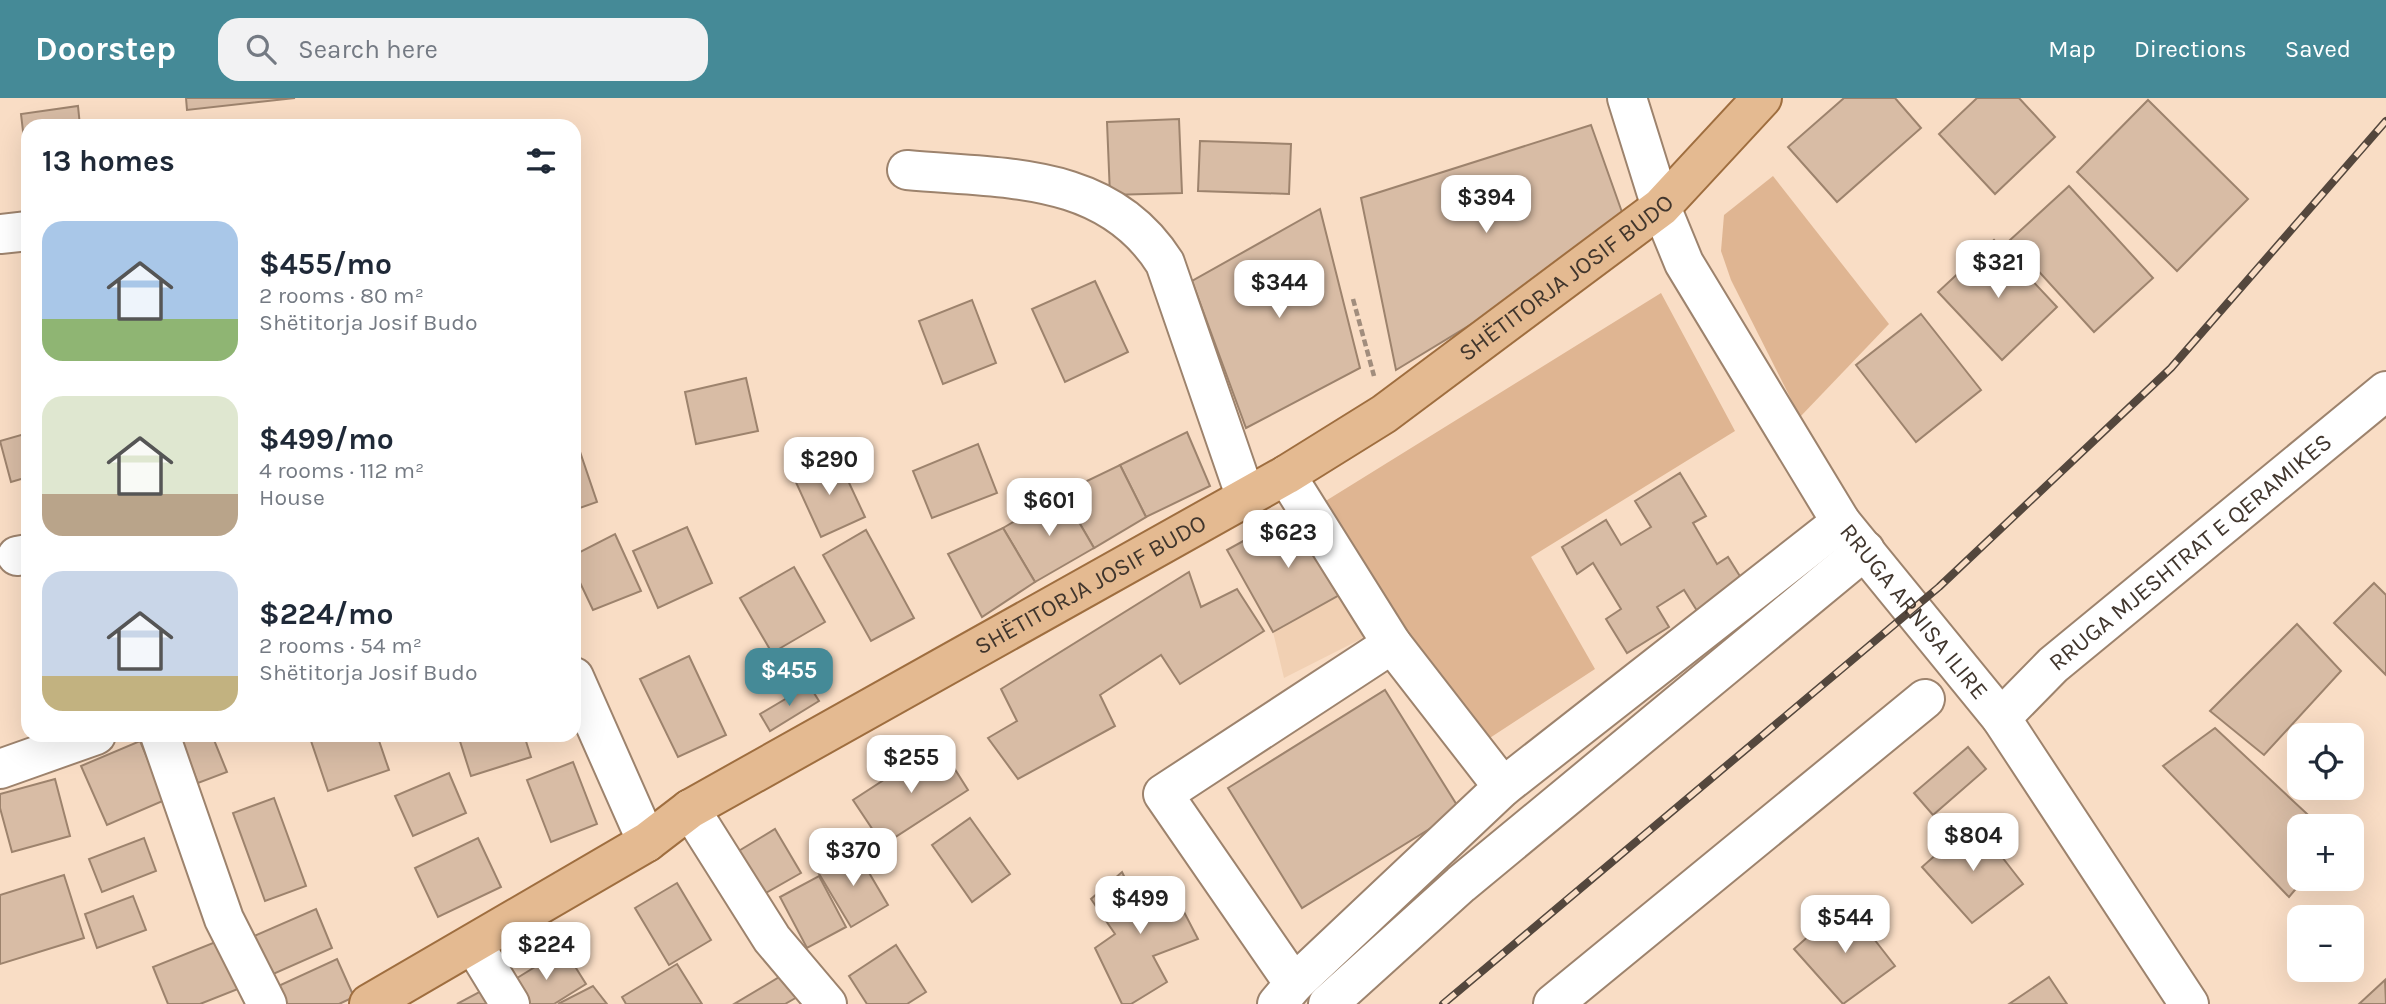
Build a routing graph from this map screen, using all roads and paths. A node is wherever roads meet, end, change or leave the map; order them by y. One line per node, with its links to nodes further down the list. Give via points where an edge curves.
1 (1627, 98): 4 (street, RRUGA ARNISA ILIRE)
2 (1746, 104): 4 (main road, SHËTITORJA JOSIF BUDO)
3 (907, 170): 11 (street, via 1046,183 1081,192 1149,237 1164,263)
4 (1661, 207): 9 (main road, SHËTITORJA JOSIF BUDO); 12 (street, RRUGA ARNISA ILIRE, via 1684,263)
5 (21, 232): 6 (street)
6 (0, 234)
7 (1353, 299): 9 (path)
8 (2386, 391): 17 (street, RRUGA MJESHTRAT E QERAMIKES, via 2053,665)
9 (1384, 414): 10 (main road, SHËTITORJA JOSIF BUDO)
10 (1286, 475): 11 (main road, SHËTITORJA JOSIF BUDO); 14 (street)
11 (1246, 498): 22 (main road, SHËTITORJA JOSIF BUDO)
12 (1841, 522): 13 (street, RRUGA ARNISA ILIRE); 21 (street)
13 (1865, 550): 17 (street, RRUGA ARNISA ILIRE); 30 (street, via 1461,884)
14 (1392, 644): 21 (street); 25 (street, via 1163,794)
15 (581, 693): 23 (street)
16 (1925, 699): 31 (street)
17 (2001, 718): 32 (street, RRUGA ARNISA ILIRE)
18 (76, 742): 20 (street)
19 (162, 742): 27 (street, via 224,919)
20 (0, 769)
21 (1503, 788): 25 (street)
22 (690, 809): 23 (main road, SHËTITORJA JOSIF BUDO); 26 (street)
23 (647, 842): 24 (main road, SHËTITORJA JOSIF BUDO)
24 (474, 945): 28 (main road, SHËTITORJA JOSIF BUDO); 29 (street)
25 (1286, 994)
26 (817, 1001)
27 (267, 1004)
28 (369, 1004)
29 (510, 1004)
30 (1328, 1004)
31 (1553, 1004)
32 (2189, 1004)

